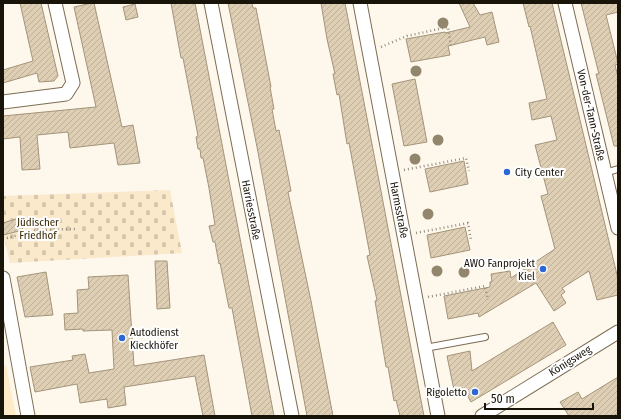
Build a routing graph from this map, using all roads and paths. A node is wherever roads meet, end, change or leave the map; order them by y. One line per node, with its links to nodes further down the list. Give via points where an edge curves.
1 (55, 3): 7 (street, via 73,83 66,94)
2 (210, 3): 24 (street, Harriesstraße)
3 (360, 3): 22 (street, Harmsstraße)
4 (565, 3): 11 (street, Von-der-Tann-Straße)
5 (397, 40): 6 (path, via 448,27)
6 (451, 47)
7 (3, 102)
8 (416, 168): 10 (path, via 466,158)
9 (618, 169): 11 (lane)
10 (469, 172)
11 (605, 173): 12 (street, Von-der-Tann-Straße)
12 (618, 228)
13 (75, 229): 15 (path, via 38,230)
14 (427, 231): 16 (path, via 468,223)
15 (3, 239)
16 (471, 240)
17 (3, 278): 23 (street)
18 (441, 294): 19 (path, via 485,286)
19 (488, 300)
20 (618, 332): 26 (street, Königsweg)
21 (484, 337): 22 (lane)
22 (425, 348): 25 (street, Harmsstraße)
23 (28, 416)
24 (292, 416)
25 (438, 416)
26 (482, 416)

